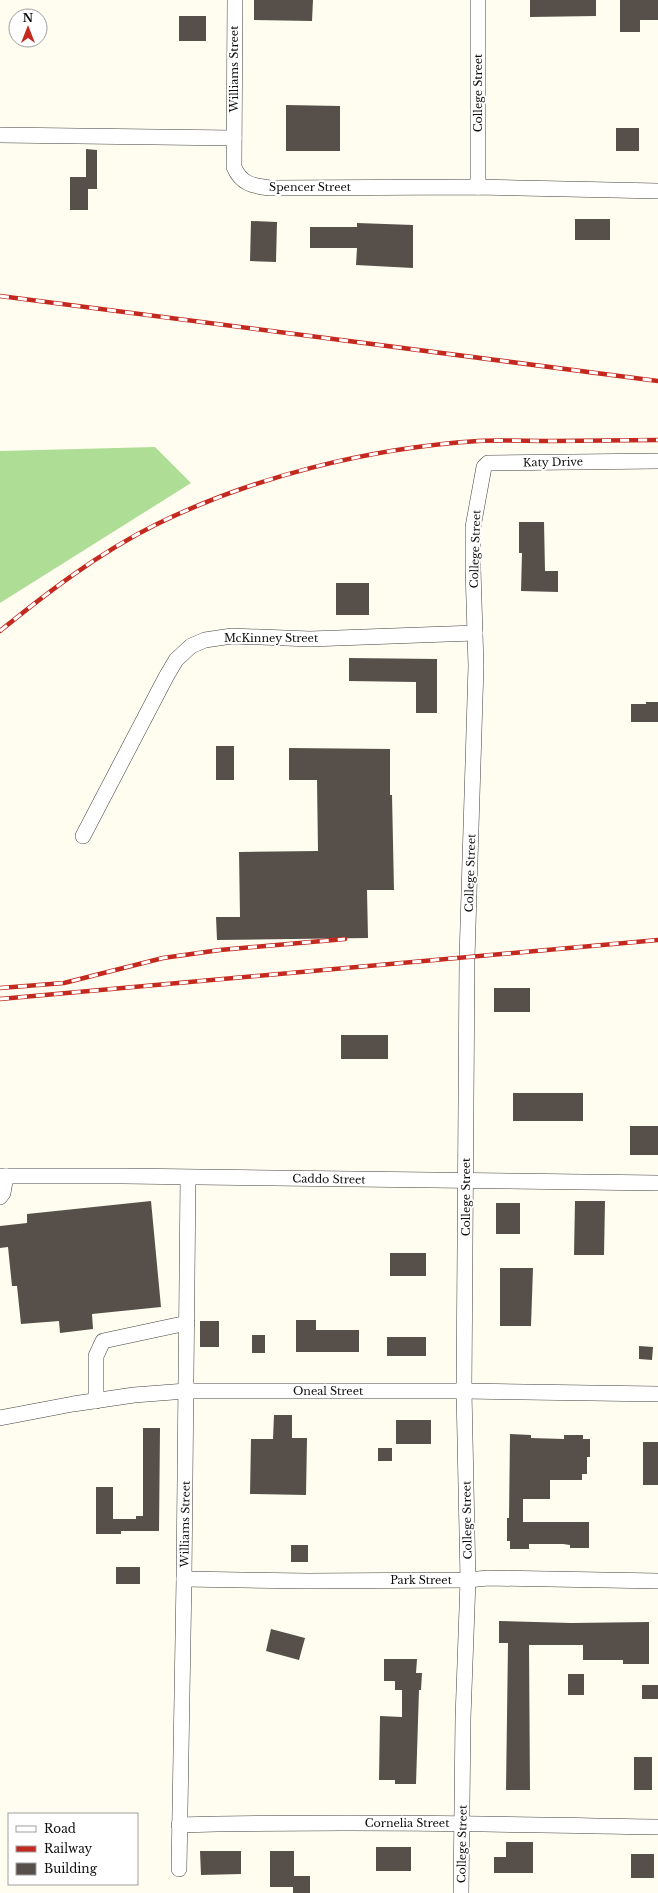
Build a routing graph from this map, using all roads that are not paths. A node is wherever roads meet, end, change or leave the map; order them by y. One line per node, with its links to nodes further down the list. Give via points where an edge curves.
1 (234, 0): 4 (street, Williams Street)
2 (478, 0): 5 (street, College Street)
3 (0, 135): 4 (street)
4 (234, 138): 5 (street, Spencer Street, via 234,167 238,176 258,187)
5 (478, 187): 6 (street, Spencer Street)
6 (658, 191)
7 (658, 461): 8 (street, Katy Drive, via 488,463 484,467)
8 (477, 500): 9 (street, College Street, via 473,527)
9 (475, 633): 10 (street, McKinney Street, via 310,639 232,636 205,640 191,646 176,660 166,677); 13 (street, College Street, via 467,958)
10 (83, 836)
11 (3, 1176): 12 (street, Caddo Street); 15 (street, via 3,1193)
12 (188, 1178): 13 (street, Caddo Street); 16 (street, Williams Street)
13 (466, 1182): 14 (street, Caddo Street); 18 (street, College Street)
14 (658, 1183)
15 (0, 1197)
16 (187, 1322): 17 (street, Williams Street); 20 (street, via 103,1341 96,1356)
17 (186, 1391): 18 (street, Oneal Street); 20 (street, Oneal Street); 22 (street, Williams Street)
18 (464, 1391): 19 (street, Oneal Street); 23 (street, College Street)
19 (658, 1394)
20 (96, 1401): 21 (street, Oneal Street)
21 (0, 1418)
22 (184, 1579): 23 (street, Park Street); 26 (street, Williams Street)
23 (468, 1580): 24 (street, Park Street, via 488,1578); 25 (street, College Street)
24 (658, 1581)
25 (462, 1823): 26 (street, Cornelia Street, via 294,1822); 27 (street, Cornelia Street); 29 (street, College Street)
26 (179, 1825): 28 (street, Williams Street)
27 (658, 1828)
28 (179, 1870)
29 (461, 1893)

